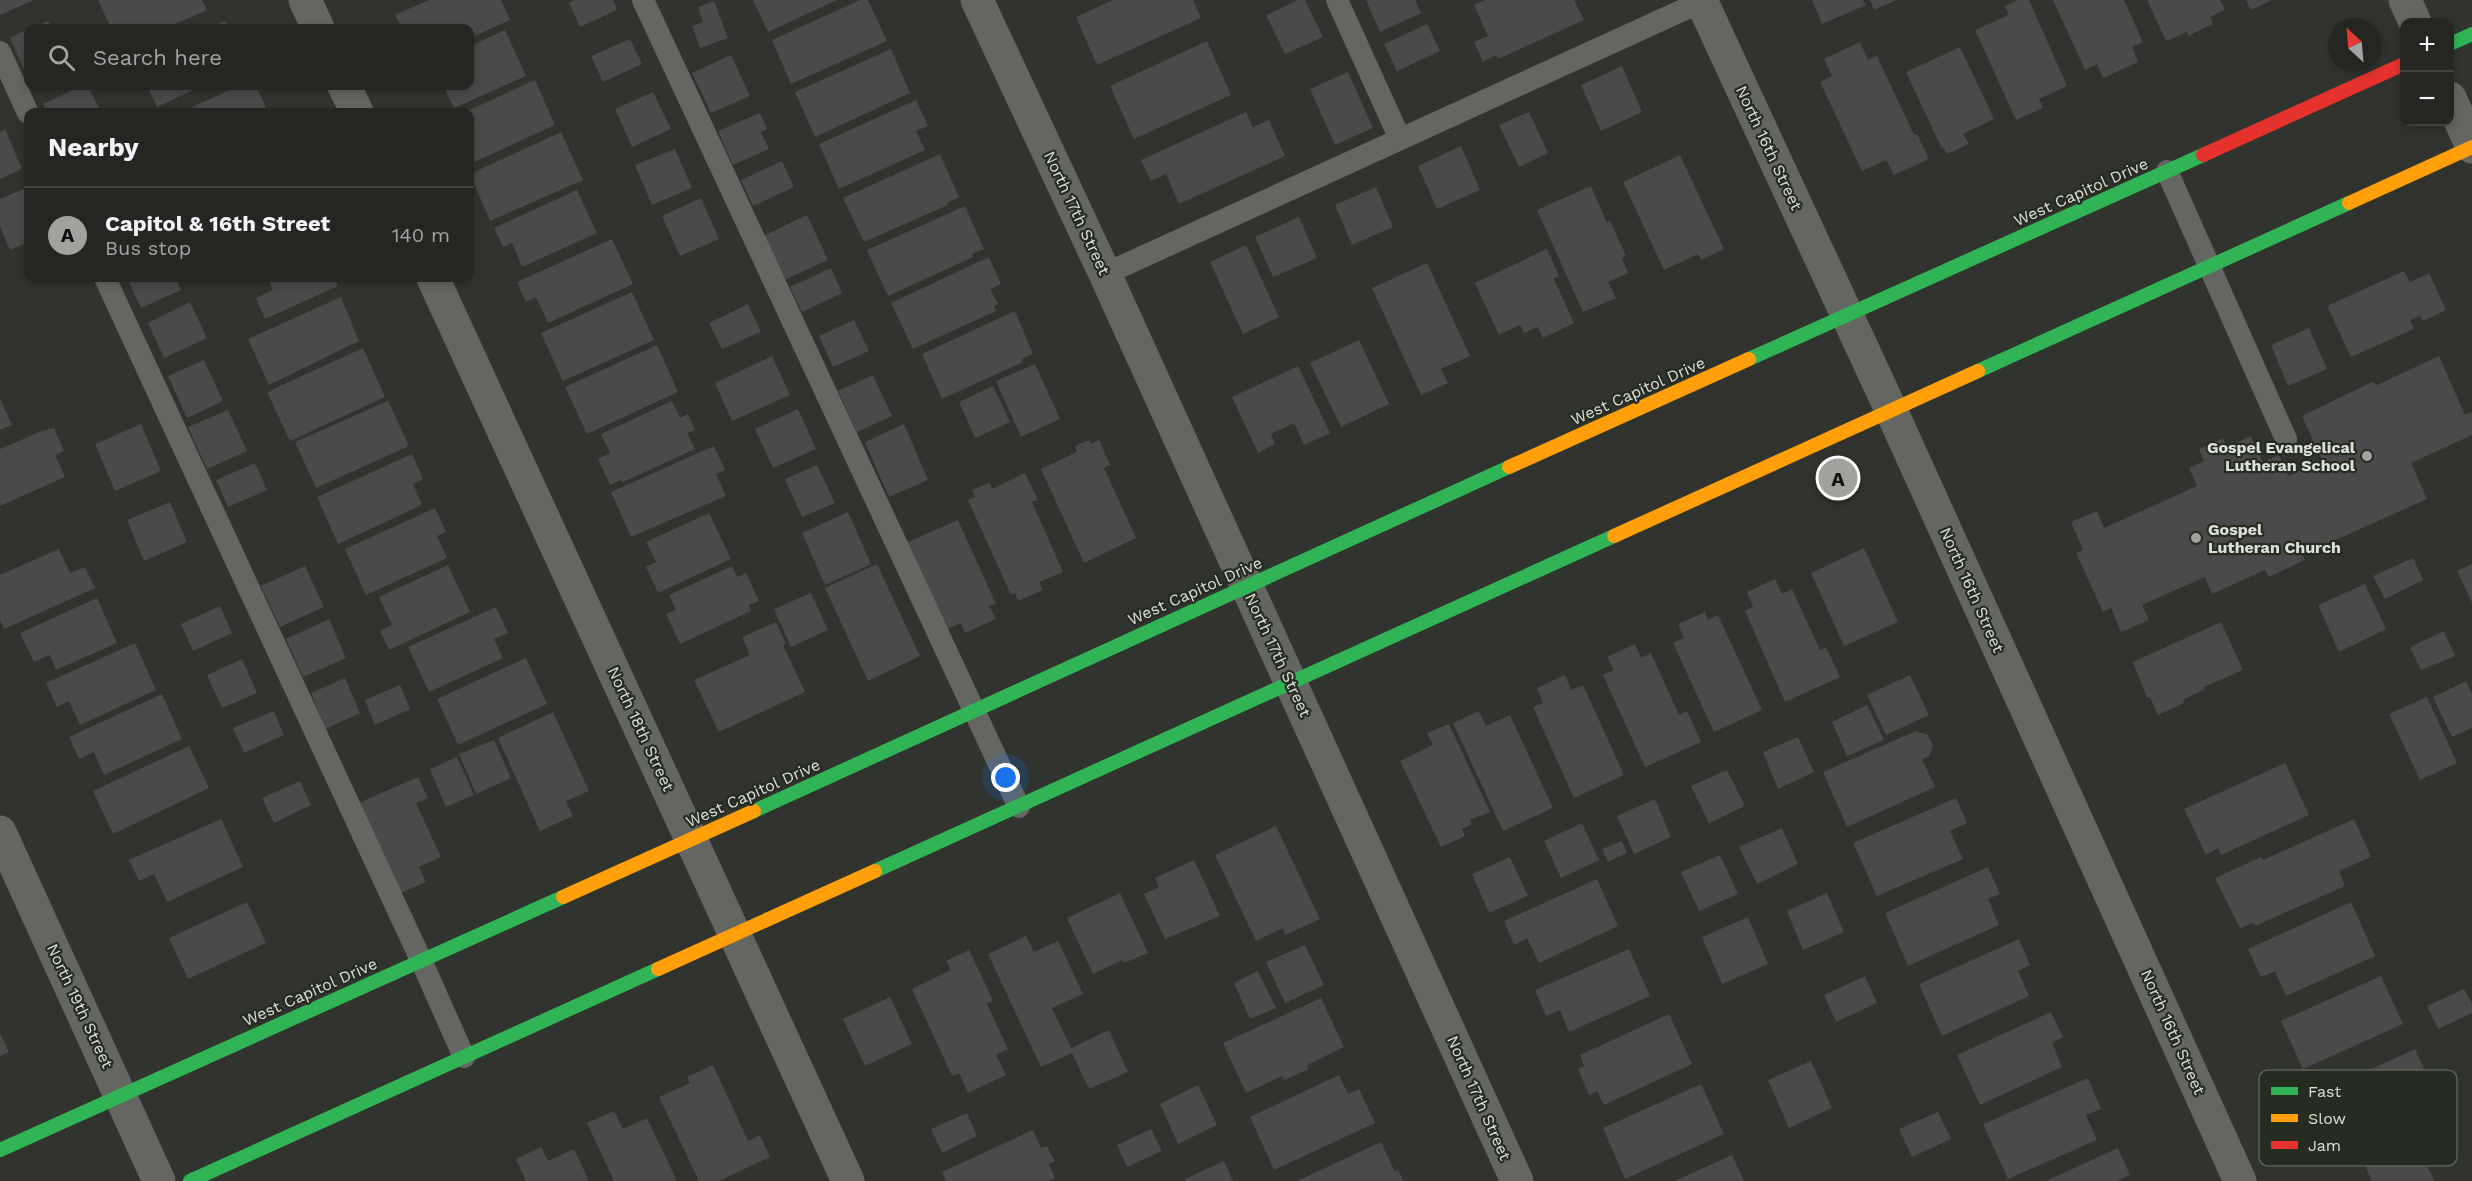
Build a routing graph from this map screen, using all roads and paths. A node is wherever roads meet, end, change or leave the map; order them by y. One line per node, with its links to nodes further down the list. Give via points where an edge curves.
1 (305, 0): 8 (street)
2 (643, 0): 29 (lane)
3 (977, 0): 21 (street, North 17th Street)
4 (1337, 0): 17 (lane)
5 (1703, 0): 17 (lane); 24 (street, North 16th Street)
6 (2405, 0): 7 (street)
7 (2413, 18)
8 (316, 24)
9 (2472, 34): 10 (main road)
10 (2454, 42)
11 (0, 52): 15 (lane)
12 (2400, 66): 19 (main road, West Capitol Drive)
13 (346, 90): 16 (street)
14 (2454, 107): 18 (street)
15 (26, 108)
16 (355, 108)
17 (1400, 139): 21 (lane)
18 (2472, 147): 20 (main road)
19 (2168, 171): 20 (lane); 24 (main road, West Capitol Drive)
20 (2209, 265): 25 (main road); 26 (lane)
21 (1105, 274): 27 (street, North 17th Street)
22 (107, 282): 34 (lane)
23 (435, 282): 32 (street, North 18th Street)
24 (1846, 315): 25 (street, North 16th Street); 27 (main road, West Capitol Drive)
25 (1891, 410): 28 (main road); 42 (street, North 16th Street)
26 (2286, 439)
27 (1246, 586): 28 (street, North 17th Street); 29 (main road, West Capitol Drive)
28 (1292, 683): 30 (main road); 41 (street, North 17th Street)
29 (974, 710): 30 (lane); 32 (main road, West Capitol Drive)
30 (1019, 807): 33 (main road)
31 (0, 832): 36 (street, North 19th Street)
32 (692, 839): 33 (street, North 18th Street); 34 (main road, West Capitol Drive)
33 (734, 935): 35 (main road); 40 (street, North 18th Street)
34 (421, 960): 35 (lane); 36 (main road, West Capitol Drive)
35 (464, 1057): 39 (main road)
36 (120, 1094): 37 (main road, West Capitol Drive); 38 (street, North 19th Street)
37 (0, 1150)
38 (159, 1181)
39 (189, 1181)
40 (848, 1181)
41 (1517, 1181)
42 (2240, 1181)

